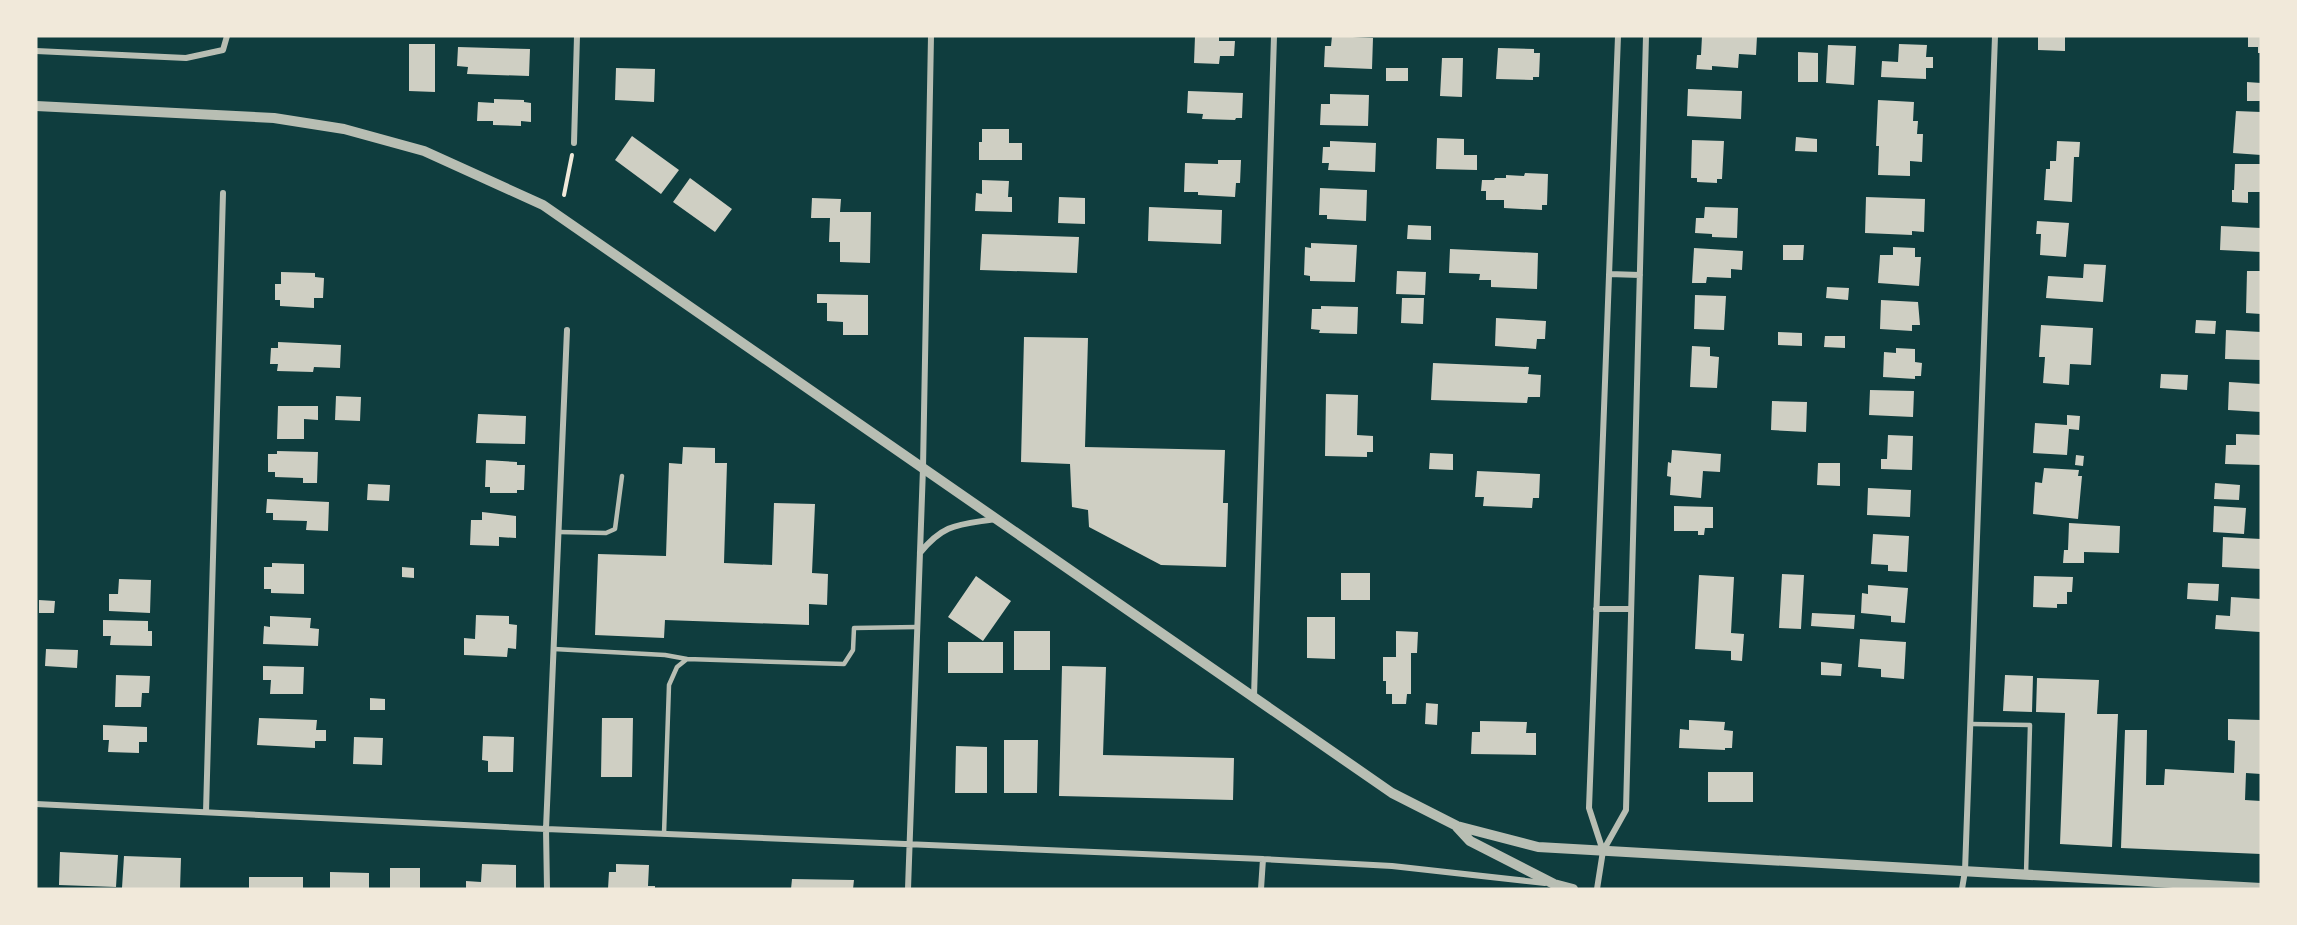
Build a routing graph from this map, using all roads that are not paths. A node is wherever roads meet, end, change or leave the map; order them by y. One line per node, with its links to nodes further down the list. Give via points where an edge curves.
1 (227, 36): 8 (street, via 223,50 186,58)
2 (577, 36): 10 (street)
3 (931, 36): 15 (street)
4 (1274, 36): 25 (street)
5 (1618, 36): 12 (street)
6 (1646, 36): 13 (street)
7 (1995, 36): 26 (street)
8 (36, 51)
9 (36, 106): 15 (street, via 274,118 344,129 424,151 543,205)
10 (574, 143)
11 (223, 193): 28 (street)
12 (1609, 274): 13 (street); 20 (street)
13 (1640, 274): 21 (street)
14 (567, 330): 18 (street)
15 (923, 468): 17 (street); 19 (street)
16 (622, 476): 18 (lane, via 615,529 606,533)
17 (997, 519): 19 (street, via 951,527 934,535); 25 (street)
18 (559, 532): 23 (street)
19 (920, 553): 22 (street)
20 (1596, 609): 21 (street); 33 (street, via 1589,808)
21 (1631, 609): 33 (street, via 1626,810)
22 (917, 627): 24 (lane, via 854,628 853,650 844,664); 32 (street)
23 (554, 649): 24 (lane); 30 (street)
24 (687, 659): 31 (lane, via 677,667 669,686)
25 (1254, 697): 29 (street, via 1392,793)
26 (1971, 724): 35 (street); 36 (lane, via 2030,725)
27 (36, 804): 28 (street)
28 (206, 812): 30 (street)
29 (1457, 826): 33 (street, via 1538,847); 37 (street, via 1470,841)
30 (546, 830): 31 (street); 39 (street)
31 (664, 834): 32 (street)
32 (910, 844): 34 (street); 40 (street)
33 (1603, 851): 35 (street); 43 (street)
34 (1263, 859): 37 (street, via 1392,866); 41 (street)
35 (1965, 871): 36 (street); 44 (street)
36 (2026, 875): 38 (street)
37 (1554, 884): 42 (street)
38 (2261, 888)
39 (547, 889)
40 (908, 889)
41 (1262, 889)
42 (1573, 889)
43 (1597, 889)
44 (1962, 889)

